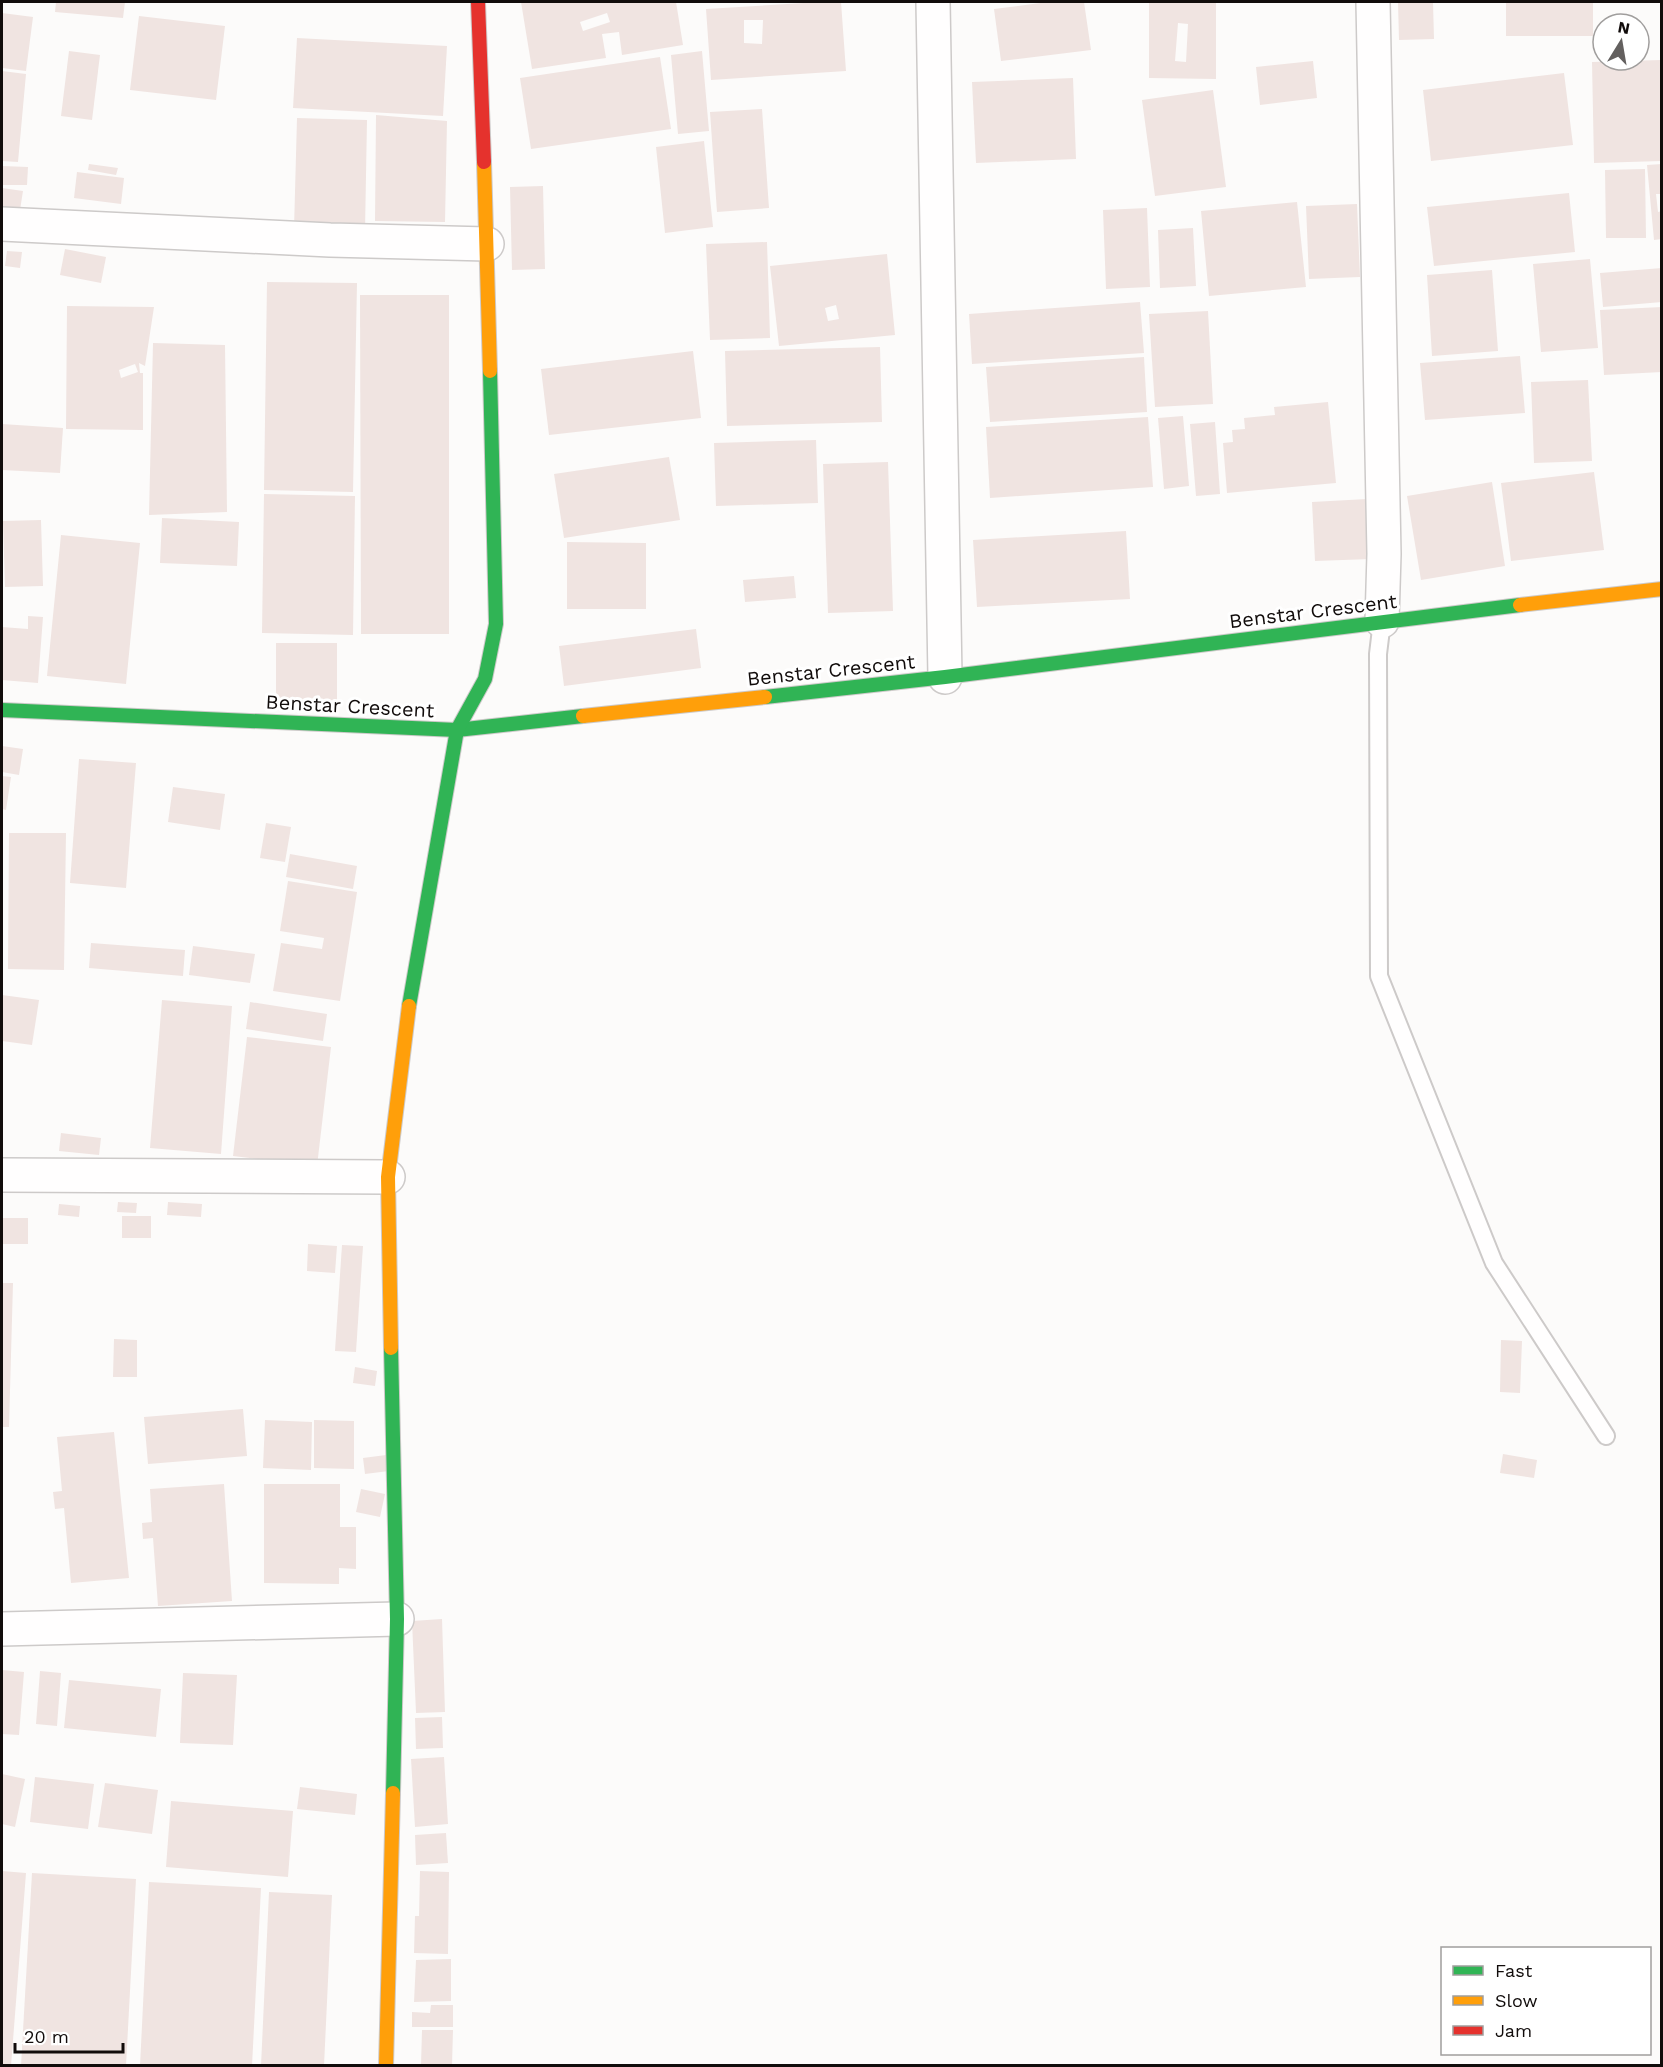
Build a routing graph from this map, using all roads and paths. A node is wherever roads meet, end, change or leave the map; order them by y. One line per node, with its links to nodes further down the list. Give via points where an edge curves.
1 (478, 2): 5 (street)
2 (933, 2): 8 (street)
3 (1373, 2): 7 (street)
4 (2, 224): 5 (street)
5 (488, 244): 10 (street, via 496,624 484,679)
6 (1662, 589): 7 (street, Benstar Crescent)
7 (1382, 621): 8 (street, Benstar Crescent); 13 (lane, via 1378,654 1379,976 1494,1263)
8 (945, 677): 10 (street, Benstar Crescent)
9 (2, 710): 10 (street, Benstar Crescent)
10 (457, 730): 12 (street, via 407,1019)
11 (2, 1175): 12 (street)
12 (388, 1177): 14 (street)
13 (1606, 1436)
14 (396, 1619): 15 (street); 16 (street)
15 (2, 1629)
16 (386, 2066)

